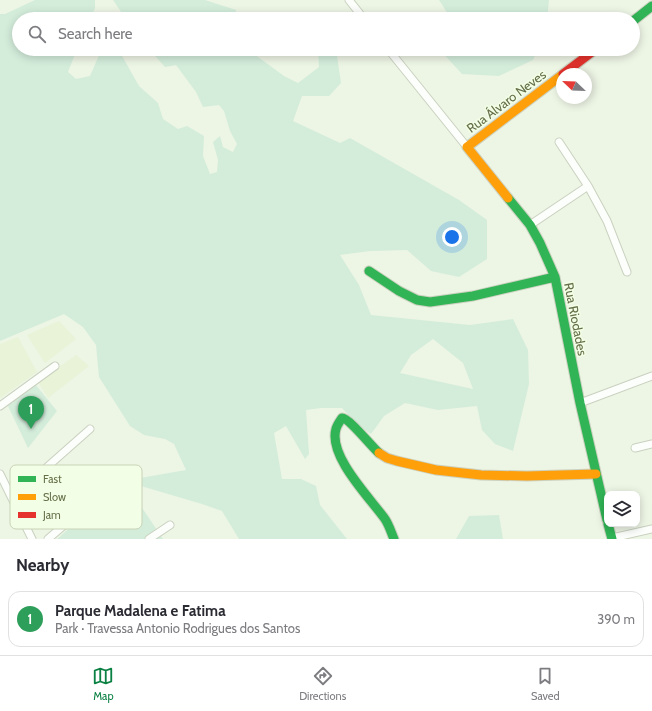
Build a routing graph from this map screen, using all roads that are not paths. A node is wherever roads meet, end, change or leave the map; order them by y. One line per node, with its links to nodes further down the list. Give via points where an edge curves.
1 (349, 0): 3 (street)
2 (652, 6): 4 (street)
3 (358, 12)
4 (640, 15)
5 (394, 56): 10 (street)
6 (586, 56): 7 (street, Rua Álvaro Neves)
7 (570, 68)
8 (556, 79): 10 (street, Rua Álvaro Neves)
9 (559, 142): 11 (street)
10 (467, 147): 12 (street, Rua Riodades)
11 (588, 186): 12 (street); 14 (street, via 607,220)
12 (530, 225): 15 (street, Rua Riodades)
13 (369, 271): 15 (street, via 399,291 417,300 430,302 473,296)
14 (627, 272)
15 (555, 277): 18 (street, Rua Riodades)
16 (55, 366): 19 (street)
17 (652, 376): 18 (street)
18 (580, 403): 25 (street, Rua Riodades)
19 (0, 406)
20 (90, 429): 23 (street)
21 (652, 444): 22 (street)
22 (635, 448)
23 (49, 465)
24 (0, 474): 26 (street)
25 (596, 474): 27 (street, Rua Riodades); 36 (street, via 472,475 433,470 389,459 368,443 348,420 342,418 335,428 335,442 343,464 385,518)
26 (10, 494)
27 (604, 507)
28 (170, 525): 35 (street)
29 (609, 527): 37 (street)
30 (652, 528): 37 (street)
31 (27, 529): 33 (street)
32 (60, 529): 34 (street)
33 (32, 539)
34 (48, 539)
35 (149, 539)
36 (394, 539)
37 (612, 539)

